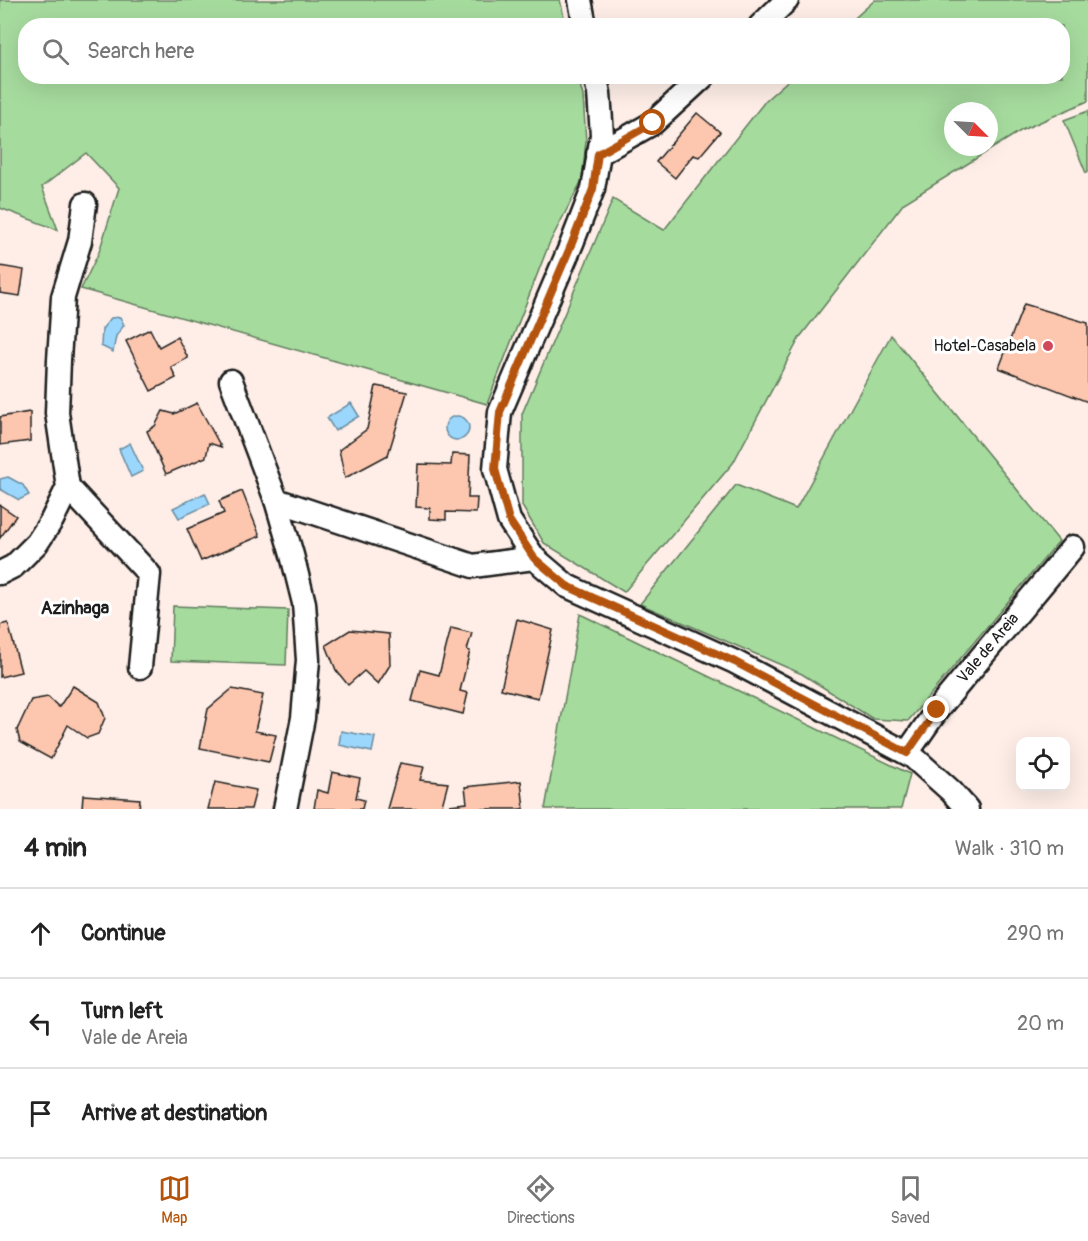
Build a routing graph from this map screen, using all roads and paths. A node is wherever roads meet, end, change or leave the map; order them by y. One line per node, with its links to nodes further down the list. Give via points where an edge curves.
1 (580, 0): 3 (street)
2 (788, 0): 4 (street)
3 (583, 18)
4 (769, 18)
5 (597, 84): 7 (street, via 602,135)
6 (695, 84): 7 (street, via 653,123)
7 (598, 154): 13 (street, via 593,189 500,412 495,469 509,520)
8 (85, 204): 10 (street, via 80,241 63,297 59,360 57,413)
9 (231, 381): 11 (street)
10 (68, 487): 14 (street, via 37,543 14,566); 15 (street, via 149,574)
11 (276, 500): 13 (street, via 473,566); 17 (street, via 304,603 308,660 303,718)
12 (1073, 547): 16 (street, Vale de Areia, via 937,710)
13 (534, 558): 16 (street, via 567,586 735,662)
14 (0, 573)
15 (140, 667)
16 (907, 753): 18 (street)
17 (285, 809)
18 (967, 809)

